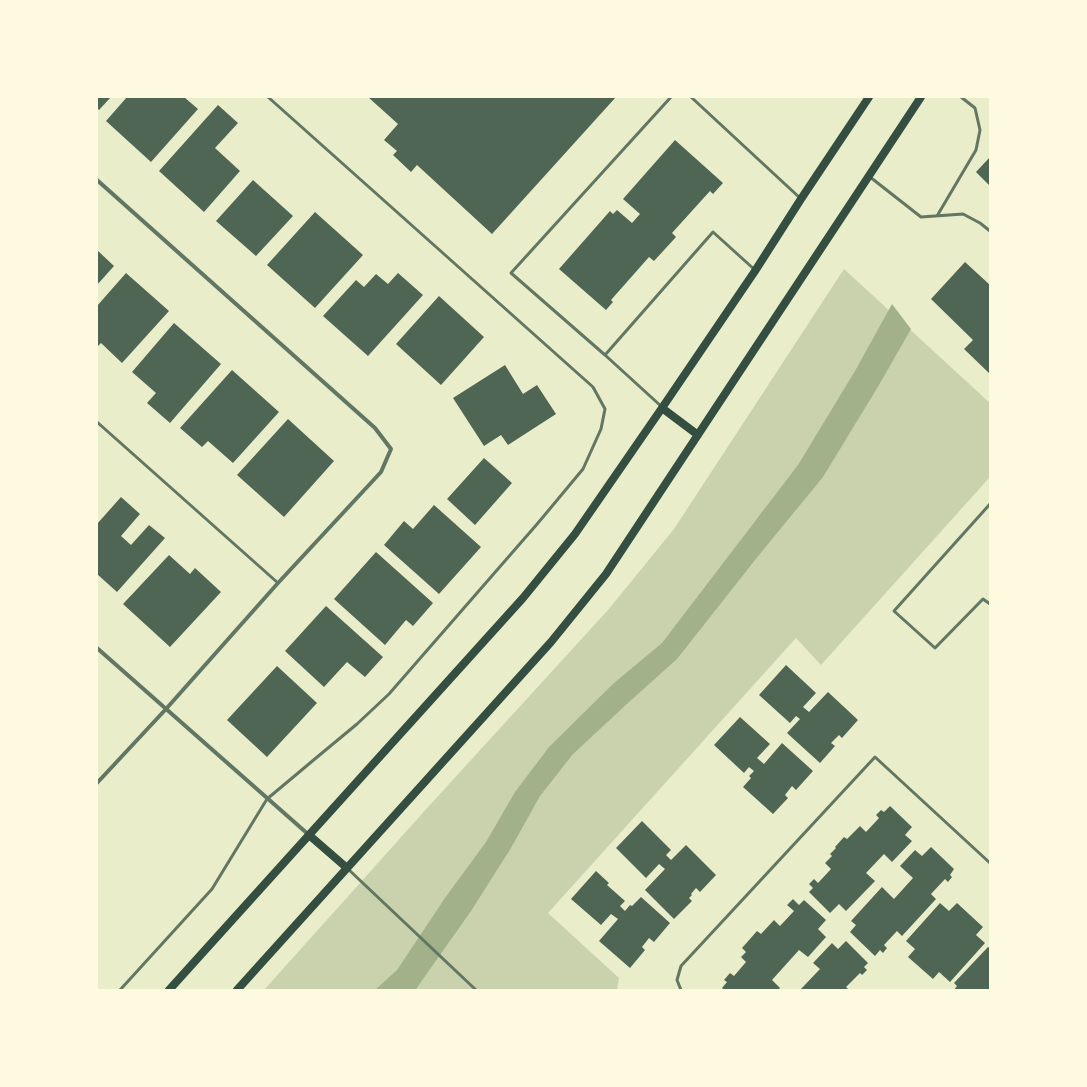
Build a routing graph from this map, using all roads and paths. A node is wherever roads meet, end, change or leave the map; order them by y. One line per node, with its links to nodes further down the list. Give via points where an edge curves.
1 (268, 97): 23 (lane, via 593,387 605,409 601,429 583,469 538,523 389,694)
2 (671, 97): 13 (lane, via 511,273)
3 (691, 97): 9 (lane)
4 (869, 97): 9 (main road)
5 (921, 97): 7 (main road)
6 (961, 97): 10 (lane, via 975,108 980,130 976,150)
7 (868, 176): 10 (lane, via 921,216); 16 (main road)
8 (97, 180): 18 (street, via 376,428 391,449 381,472)
9 (801, 199): 12 (main road)
10 (937, 216): 11 (lane, via 963,214)
11 (990, 231)
12 (755, 271): 13 (lane, via 713,232); 14 (main road)
13 (605, 355): 14 (lane)
14 (662, 408): 16 (main road); 24 (main road, via 575,534 523,598)
15 (97, 422): 18 (lane)
16 (698, 435): 26 (main road, via 606,574 551,642)
17 (990, 504): 19 (lane, via 894,611 935,648 983,599)
18 (278, 583): 21 (street)
19 (990, 604)
20 (97, 648): 21 (street)
21 (166, 709): 22 (street); 23 (street)
22 (97, 783)
23 (267, 799): 24 (street); 27 (lane, via 212,890)
24 (309, 835): 26 (main road); 28 (main road)
25 (990, 863): 31 (lane, via 875,757 681,966 677,980)
26 (346, 868): 29 (main road); 30 (lane)
27 (120, 990)
28 (169, 990)
29 (237, 990)
30 (476, 990)
31 (681, 990)

